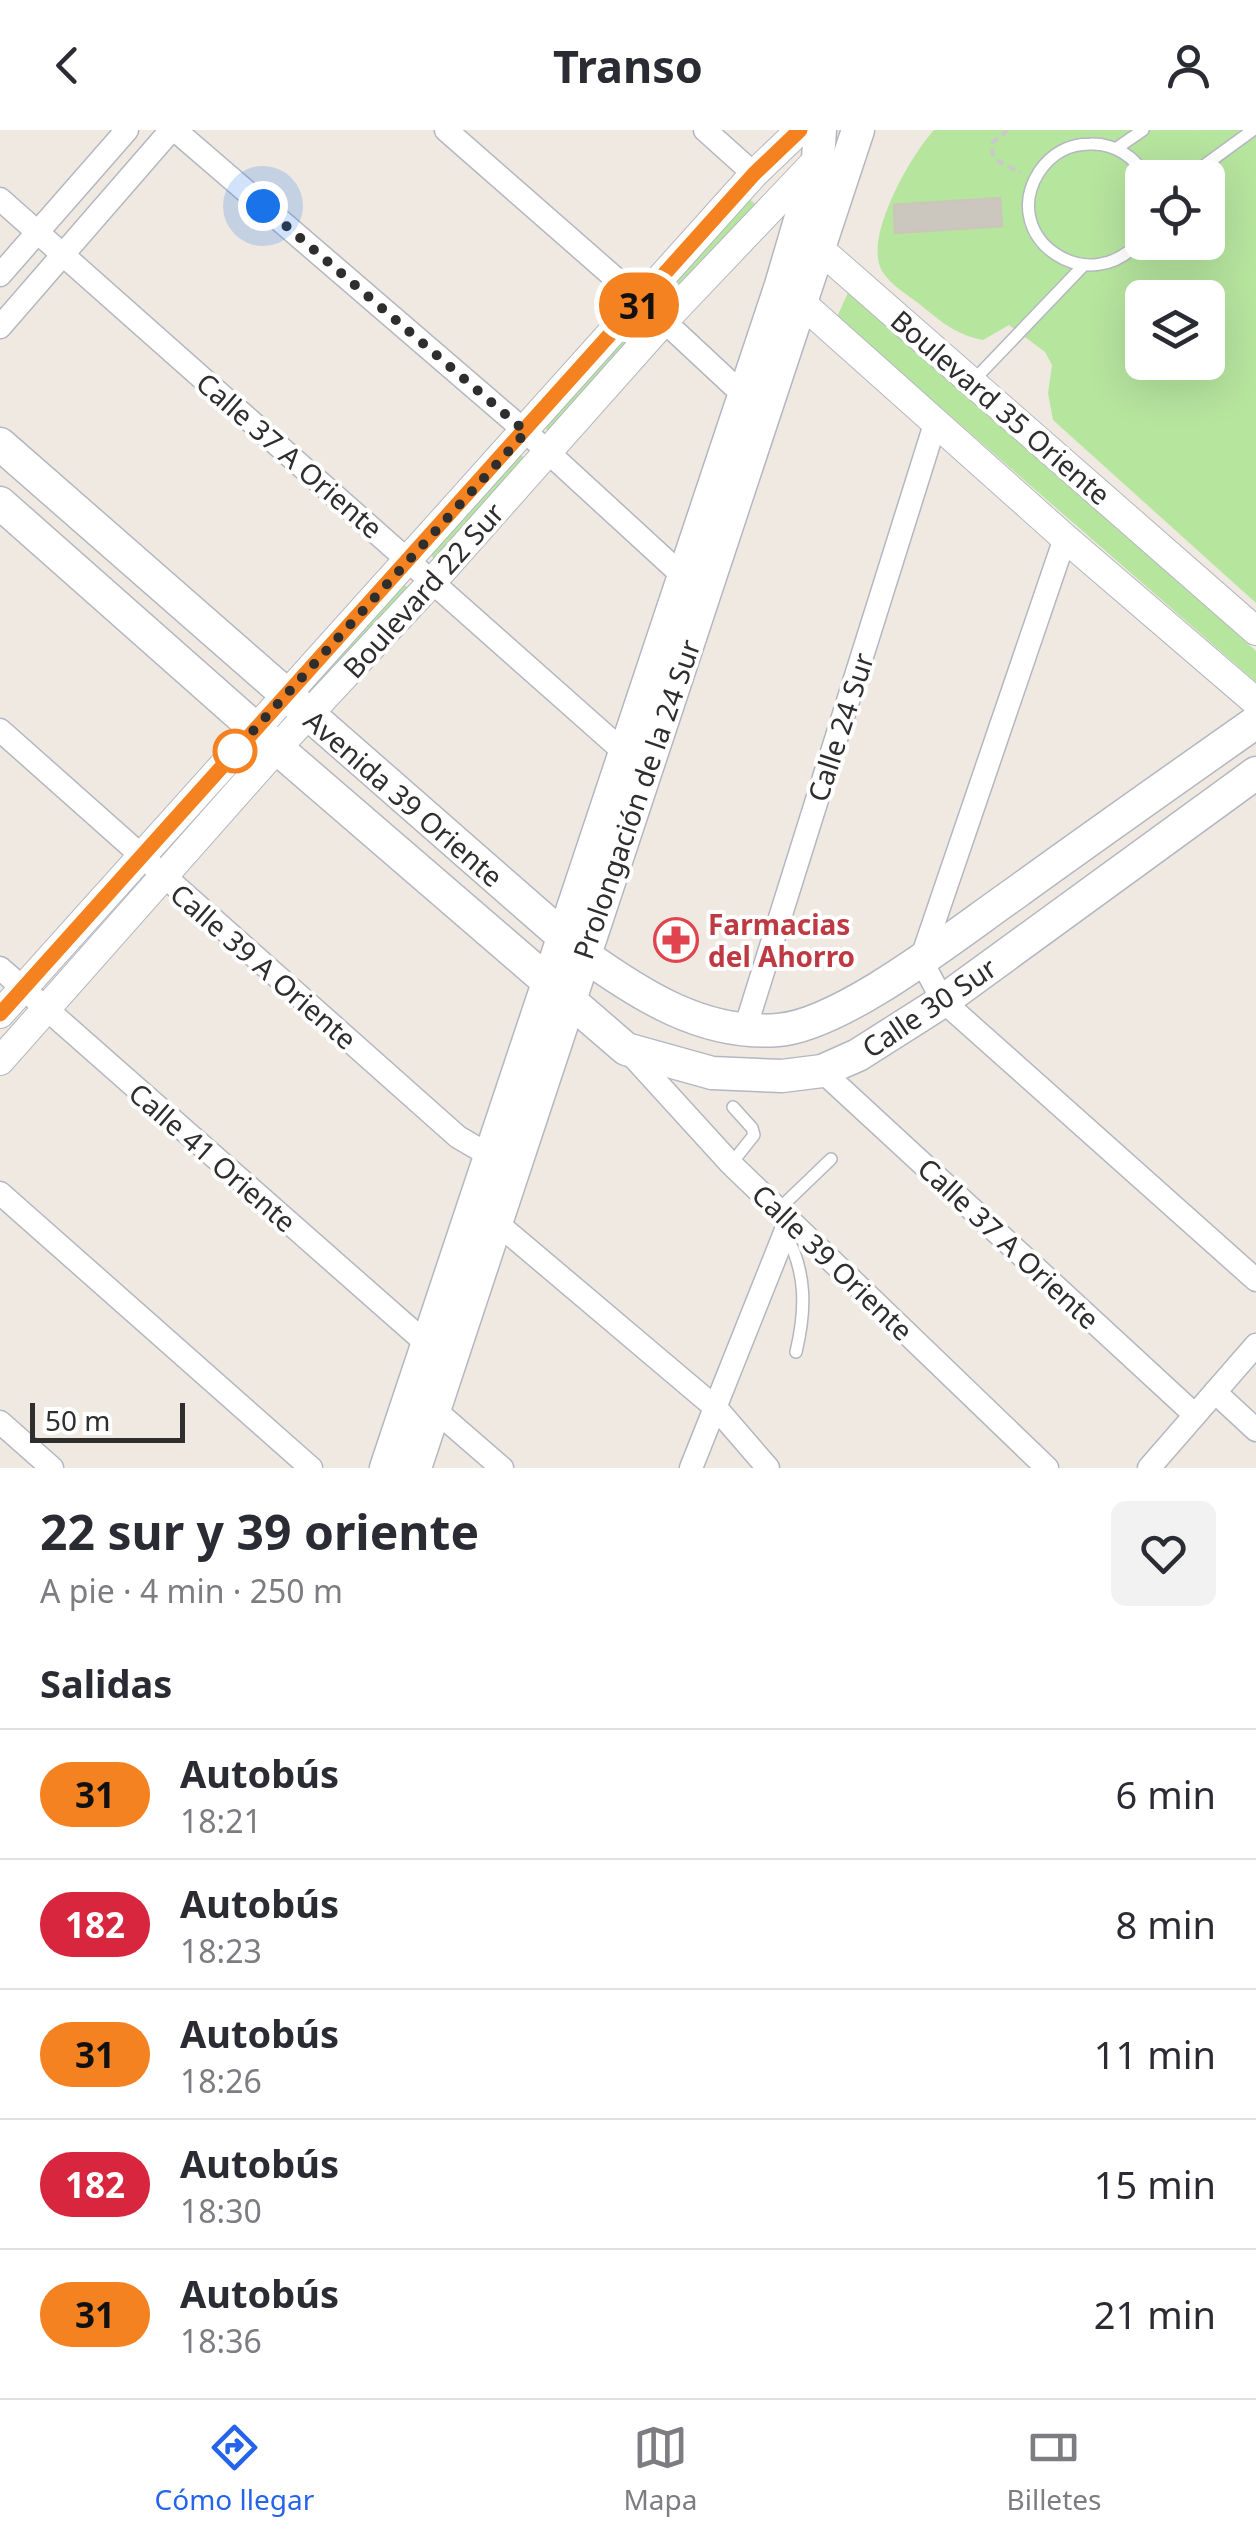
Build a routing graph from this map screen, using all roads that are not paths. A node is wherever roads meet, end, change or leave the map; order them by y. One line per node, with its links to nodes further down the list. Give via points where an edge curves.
1 (127, 130): 16 (street)
2 (173, 130): 19 (street); 29 (street)
3 (446, 130): 23 (street)
4 (705, 130): 13 (street)
5 (800, 130): 13 (street, Boulevard 22 Sur)
6 (1143, 130): 10 (lane)
7 (1254, 130): 12 (lane)
8 (860, 131): 9 (main road, Boulevard 22 Sur); 17 (main road, Prolongación de la 24 Sur)
9 (819, 144): 15 (street, Boulevard 22 Sur); 17 (main road, Prolongación de la 24 Sur)
10 (1117, 148): 11 (lane); 20 (lane, via 1078,144 1060,151 1034,179 1029,198 1037,236 1050,251)
11 (1133, 160)
12 (1212, 160)
13 (754, 174): 15 (street, Boulevard 35 Oriente); 23 (street, Boulevard 22 Sur)
14 (0, 199): 16 (street, Calle 37 A Oriente)
15 (774, 202): 17 (street, Boulevard 35 Oriente); 24 (street, Boulevard 22 Sur)
16 (38, 232): 19 (street, Calle 37 A Oriente); 21 (street)
17 (810, 240): 22 (main road, Prolongación de la 24 Sur); 26 (street, Boulevard 35 Oriente)
18 (1125, 254): 20 (lane)
19 (64, 255): 25 (street); 34 (street, Calle 37 A Oriente)
20 (1083, 266): 26 (lane)
21 (0, 275)
22 (792, 294): 27 (main road, Prolongación de la 24 Sur); 28 (street, Boulevard 35 Oriente)
23 (642, 302): 24 (street); 29 (street, Boulevard 22 Sur)
24 (664, 320): 27 (street); 31 (street, Boulevard 22 Sur)
25 (0, 326)
26 (972, 382): 37 (street, Boulevard 35 Oriente)
27 (755, 406): 35 (main road, Prolongación de la 24 Sur); 47 (main road, Prolongación de la 24 Sur)
28 (935, 424): 33 (street, Boulevard 35 Oriente); 55 (street, Calle 24 Sur)
29 (526, 432): 31 (street); 34 (street, Boulevard 22 Sur)
30 (0, 444): 39 (main road, Avenida 39 Oriente)
31 (548, 451): 35 (street); 36 (street, Boulevard 22 Sur)
32 (0, 502): 42 (main road, Avenida 39 Oriente)
33 (1064, 538): 38 (street, Boulevard 35 Oriente); 48 (street)
34 (410, 560): 36 (street, Calle 37 A Oriente); 39 (street, Boulevard 22 Sur)
35 (684, 577): 43 (main road, Prolongación de la 24 Sur)
36 (433, 581): 39 (street, Boulevard 22 Sur); 43 (street, Calle 37 A Oriente)
37 (1256, 632)
38 (1256, 702)
39 (297, 704): 42 (street, Boulevard 22 Sur); 47 (main road, Avenida 39 Oriente)
40 (1256, 722): 48 (main road, Calle 30 Sur)
41 (0, 730): 45 (street, Calle 39 A Oriente)
42 (266, 738): 45 (street, Boulevard 22 Sur); 46 (street, Boulevard 22 Sur); 51 (main road, Avenida 39 Oriente)
43 (624, 752): 47 (main road, Prolongación de la 24 Sur)
44 (1256, 773): 52 (main road, Calle 30 Sur)
45 (142, 857): 46 (street, Calle 39 A Oriente); 50 (street, Boulevard 22 Sur)
46 (164, 877): 53 (street, Boulevard 22 Sur); 60 (street, Calle 39 A Oriente, via 458,1137)
47 (572, 946): 51 (main road, Prolongación de la 24 Sur); 55 (main road, Calle 30 Sur, via 654,1002)
48 (921, 960): 52 (street); 55 (main road, Calle 30 Sur, via 806,1024)
49 (0, 968): 50 (street, Calle 41 Oriente)
50 (22, 989): 53 (street, Calle 41 Oriente); 54 (street, Boulevard 22 Sur)
51 (558, 991): 56 (main road, Calle 30 Sur); 60 (main road, Prolongación de la 24 Sur); 65 (main road, Prolongación de la 24 Sur)
52 (944, 1002): 58 (main road, Calle 30 Sur); 66 (street)
53 (45, 1010): 57 (street, Boulevard 22 Sur); 68 (street, Calle 41 Oriente)
54 (0, 1014)
55 (746, 1030)
56 (626, 1049): 58 (main road, Calle 30 Sur, via 712,1073); 62 (street, Calle 39 Oriente)
57 (0, 1061)
58 (822, 1071): 73 (street, Calle 37 A Oriente)
59 (733, 1107): 62 (lane, via 754,1135)
60 (489, 1155): 68 (main road, Prolongación de la 24 Sur)
61 (830, 1159): 64 (lane)
62 (731, 1164): 64 (street, Calle 39 Oriente)
63 (0, 1193): 77 (street)
64 (785, 1221): 69 (lane, via 802,1280); 71 (street); 83 (street, Calle 39 Oriente)
65 (496, 1223): 68 (main road, Prolongación de la 24 Sur); 71 (street)
66 (1256, 1280)
67 (1256, 1344): 70 (street)
68 (440, 1350): 72 (main road, Prolongación de la 24 Sur); 78 (main road, Prolongación de la 24 Sur)
69 (796, 1352)
70 (1215, 1392): 73 (street); 75 (street)
71 (716, 1408): 81 (street); 82 (street)
72 (434, 1410): 79 (main road, Prolongación de la 24 Sur); 80 (street)
73 (1195, 1415): 84 (street)
74 (0, 1422): 76 (street)
75 (1256, 1430)
76 (52, 1468)
77 (312, 1468)
78 (386, 1468)
79 (415, 1468)
80 (502, 1468)
81 (691, 1468)
82 (768, 1468)
83 (1048, 1468)
84 (1149, 1468)

